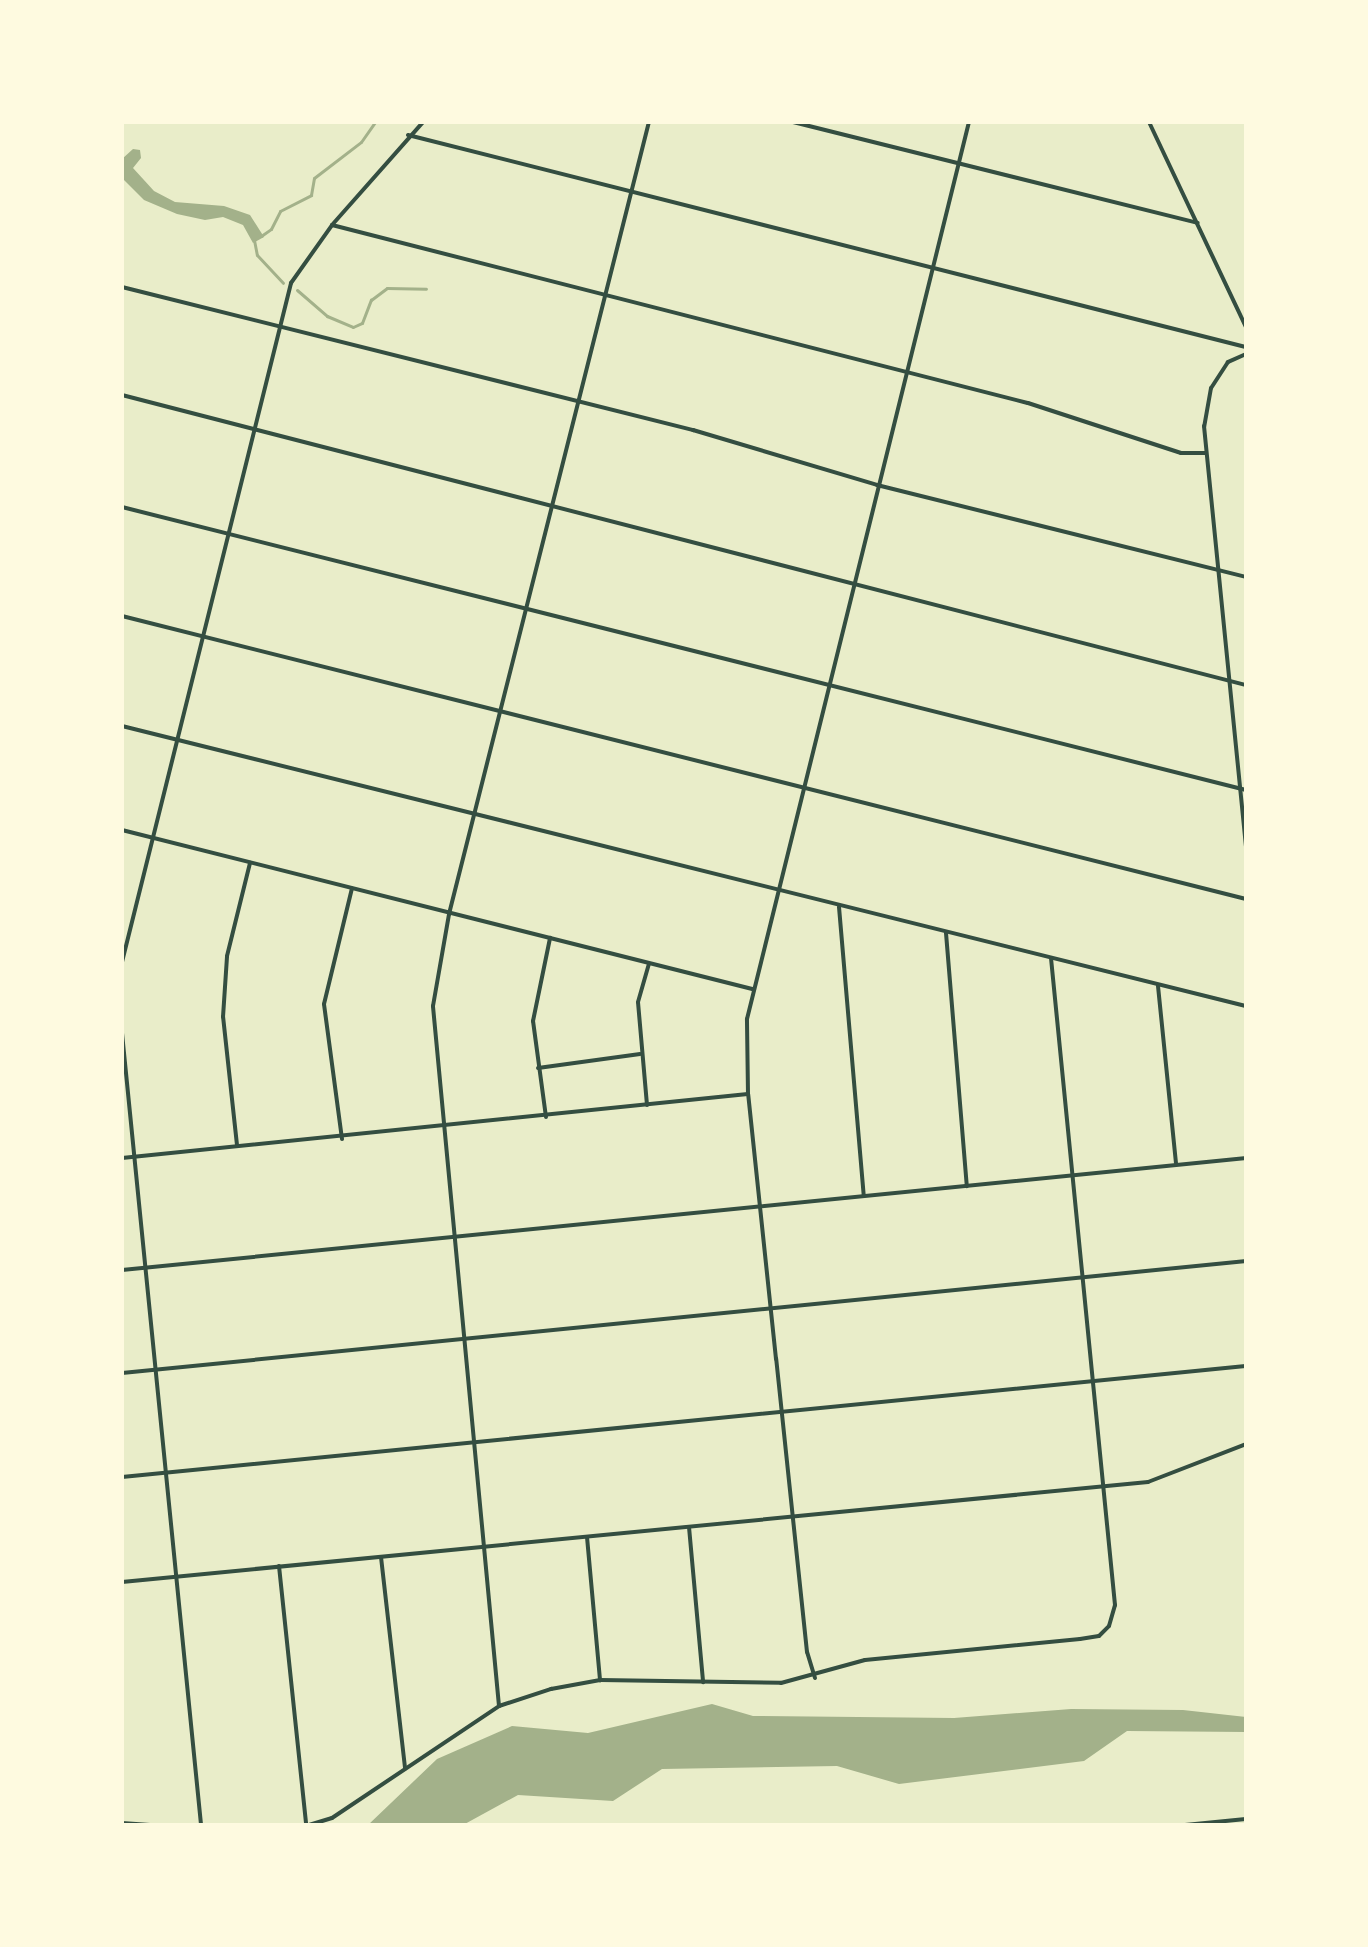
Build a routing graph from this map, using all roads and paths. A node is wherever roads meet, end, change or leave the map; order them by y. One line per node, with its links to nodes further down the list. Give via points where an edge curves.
1 (423, 122): 6 (street)
2 (649, 122): 8 (street)
3 (793, 122): 7 (street)
4 (969, 122): 7 (street)
5 (1149, 122): 9 (street)
6 (408, 135): 8 (street); 10 (street)
7 (959, 164): 9 (street); 11 (street)
8 (631, 194): 11 (street); 13 (street)
9 (1198, 223): 15 (street)
10 (332, 225): 13 (street); 14 (street, via 291,283)
11 (932, 267): 16 (street); 18 (street)
12 (122, 287): 14 (street)
13 (605, 296): 18 (street); 20 (street)
14 (278, 327): 20 (street); 21 (street)
15 (1246, 327)
16 (1246, 347)
17 (1246, 354): 22 (street, via 1228,362 1211,388)
18 (906, 371): 22 (street, via 1028,403 1181,453); 23 (street)
19 (122, 395): 21 (street)
20 (578, 400): 23 (street); 25 (street)
21 (253, 428): 25 (street); 26 (street)
22 (1205, 453): 27 (street)
23 (877, 485): 27 (street); 29 (street)
24 (122, 507): 26 (street)
25 (552, 509): 29 (street); 30 (street)
26 (227, 534): 30 (street); 32 (street)
27 (1220, 571): 28 (street); 33 (street)
28 (1246, 577)
29 (852, 585): 33 (street); 34 (street)
30 (524, 610): 34 (street); 36 (street)
31 (122, 616): 32 (street)
32 (201, 636): 36 (street); 38 (street)
33 (1229, 680): 35 (street); 40 (street)
34 (828, 684): 39 (street); 40 (street)
35 (1246, 685)
36 (499, 712): 39 (street); 41 (street)
37 (122, 726): 38 (street)
38 (175, 739): 41 (street); 43 (street)
39 (803, 788): 47 (street); 48 (street)
40 (1243, 790): 44 (street)
41 (475, 814): 47 (street); 50 (street)
42 (122, 830): 43 (street)
43 (150, 837): 45 (street); 54 (street)
44 (1246, 849)
45 (250, 863): 46 (street); 68 (street, via 227,956 223,1017)
46 (352, 888): 50 (street); 67 (street, via 324,1004)
47 (777, 890): 49 (street); 57 (street)
48 (1246, 899)
49 (839, 907): 51 (street); 75 (street)
50 (449, 914): 52 (street); 66 (street, via 433,1006)
51 (946, 932): 53 (street); 74 (street)
52 (550, 938): 55 (street); 62 (street, via 534,1003)
53 (1051, 958): 56 (street); 73 (street)
54 (122, 962)
55 (649, 964): 57 (street); 61 (street, via 638,1002)
56 (1157, 985): 58 (street); 72 (street)
57 (752, 989): 63 (street)
58 (1246, 1006)
59 (122, 1033): 60 (street)
60 (123, 1054): 69 (street)
61 (640, 1054): 62 (street); 64 (street)
62 (538, 1068): 65 (street)
63 (748, 1094): 64 (street); 76 (street)
64 (647, 1105): 65 (street)
65 (546, 1117): 66 (street)
66 (441, 1127): 67 (street); 77 (street)
67 (342, 1139): 68 (street)
68 (237, 1146): 69 (street)
69 (134, 1156): 70 (street); 79 (street)
70 (122, 1158)
71 (1246, 1158): 72 (street)
72 (1176, 1163): 73 (street)
73 (1071, 1175): 74 (street); 81 (street)
74 (967, 1186): 75 (street)
75 (864, 1196): 76 (street)
76 (762, 1205): 77 (street); 82 (street)
77 (453, 1237): 79 (street); 83 (street)
78 (1246, 1261): 81 (street)
79 (143, 1268): 80 (street); 85 (street)
80 (122, 1270)
81 (1082, 1278): 82 (street); 87 (street)
82 (771, 1307): 83 (street); 88 (street)
83 (464, 1339): 85 (street); 89 (street)
84 (1246, 1366): 87 (street)
85 (155, 1370): 86 (street); 91 (street)
86 (122, 1373)
87 (1092, 1381): 88 (street); 93 (street)
88 (781, 1411): 89 (street); 94 (street)
89 (475, 1442): 91 (street); 97 (street)
90 (1246, 1444): 93 (street, via 1164,1478)
91 (165, 1473): 92 (street); 100 (street)
92 (122, 1477)
93 (1101, 1487): 94 (street); 102 (street, via 1115,1605 1109,1626 1099,1636 865,1660)
94 (794, 1517): 95 (street); 102 (street, via 807,1652)
95 (689, 1527): 96 (street); 104 (street)
96 (587, 1537): 97 (street); 103 (street)
97 (484, 1548): 98 (street); 105 (street)
98 (381, 1557): 99 (street); 106 (street)
99 (279, 1566): 100 (street); 111 (street)
100 (176, 1577): 101 (street); 110 (street)
101 (122, 1582)
102 (815, 1678): 104 (street)
103 (600, 1680): 104 (street); 105 (street)
104 (703, 1682)
105 (499, 1706): 106 (street)
106 (405, 1769): 111 (street, via 332,1818)
107 (1246, 1819): 112 (street)
108 (122, 1823): 109 (street)
109 (150, 1825)
110 (201, 1825)
111 (308, 1825)
112 (1185, 1825)

